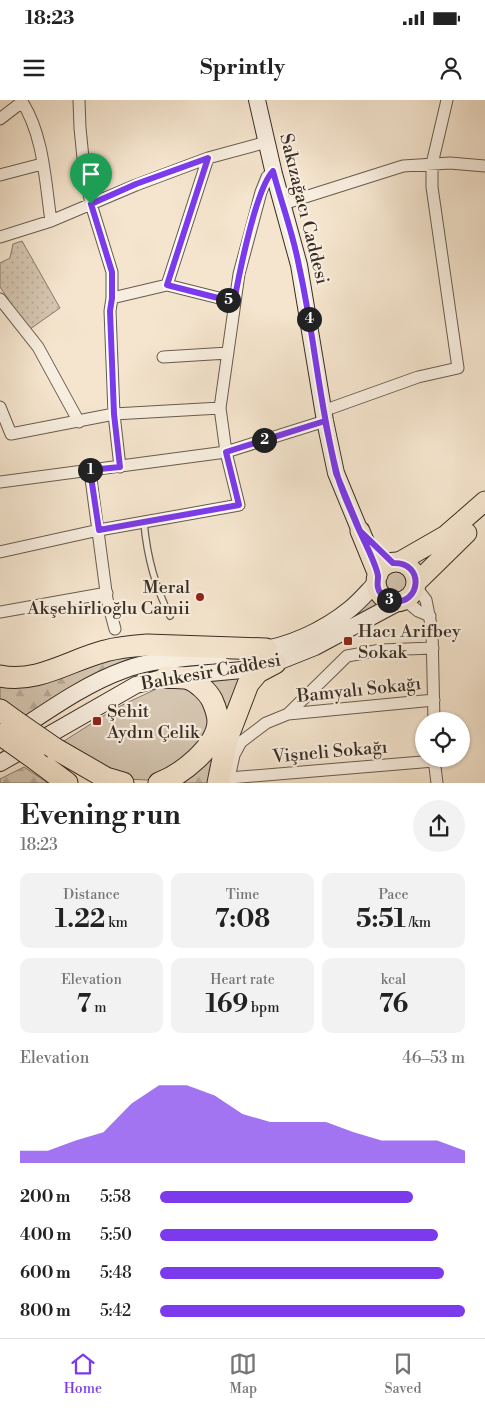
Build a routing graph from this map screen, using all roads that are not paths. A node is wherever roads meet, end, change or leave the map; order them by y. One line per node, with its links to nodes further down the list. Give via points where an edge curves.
1 (79, 100): 13 (street, via 83,158)
2 (257, 100): 6 (main road, Sakızağacı Caddesi)
3 (447, 100): 9 (street)
4 (21, 101): 5 (street); 8 (street, via 36,132)
5 (0, 119)
6 (266, 142): 7 (street); 11 (main road, Sakızağacı Caddesi)
7 (208, 158): 13 (street); 17 (street)
8 (42, 164): 12 (street); 15 (street)
9 (432, 164): 10 (street); 14 (street, via 403,166); 26 (street, via 432,187 458,368 418,377)
10 (485, 166)
11 (273, 171): 14 (main road, Sakızağacı Caddesi); 20 (street, via 261,192)
12 (0, 175)
13 (91, 204): 15 (street); 18 (street, via 112,272)
14 (283, 204): 26 (main road, Sakızağacı Caddesi, via 299,265)
15 (51, 221): 16 (street)
16 (0, 237)
17 (167, 285): 18 (street); 20 (street)
18 (112, 298): 25 (street)
19 (0, 299): 27 (street, via 38,348)
20 (234, 302): 21 (street)
21 (228, 353): 22 (street); 24 (street)
22 (163, 357)
23 (0, 407): 27 (street, via 11,434)
24 (220, 408): 25 (street); 28 (street)
25 (114, 414): 27 (street); 29 (street)
26 (324, 416): 28 (street); 36 (main road, Sakızağacı Caddesi, via 336,473)
27 (79, 422)
28 (226, 452): 29 (street); 34 (street, via 239,505)
29 (120, 467): 30 (street)
30 (90, 470): 31 (street); 35 (street)
31 (0, 482)
32 (485, 501): 38 (main road, via 446,535)
33 (485, 516): 41 (main road, Balıkesir Caddesi)
34 (144, 523): 35 (street); 43 (lane, via 152,570)
35 (99, 530): 37 (street); 40 (street)
36 (360, 531): 38 (main road); 39 (main road)
37 (0, 552)
38 (396, 563): 39 (main road, via 382,569); 41 (main road, via 414,573)
39 (377, 578): 41 (main road, via 378,588 386,599); 47 (main road, Balıkesir Caddesi, via 352,608)
40 (107, 593): 42 (street); 45 (street)
41 (409, 593): 44 (street, via 418,611); 44 (street, via 426,600); 47 (main road, Balıkesir Caddesi, via 315,647)
42 (0, 612)
43 (170, 616)
44 (430, 616): 46 (street)
45 (115, 629)
46 (433, 648): 50 (street); 52 (street, via 381,650 347,656)
47 (271, 656): 48 (highway, via 130,646 106,650 25,678); 49 (main road, Balıkesir Caddesi, via 253,669); 54 (main road, Balıkesir Caddesi, via 156,663 125,670 77,693); 59 (highway, via 248,684 226,739)
48 (0, 676)
49 (166, 677): 57 (main road, Balıkesir Caddesi, via 124,691); 63 (highway, via 189,679 200,686 210,695 218,722 212,740 193,762)
50 (434, 700): 51 (street); 52 (street, Bamyalı Sokağı)
51 (434, 712)
52 (288, 714): 59 (street, via 266,723 241,742)
53 (5, 722): 55 (highway, bridge); 60 (highway, bridge, via 35,759)
54 (0, 742)
55 (54, 748): 61 (highway); 62 (highway, via 106,778)
56 (415, 762): 59 (street, Vişneli Sokağı)
57 (0, 763)
58 (435, 767): 64 (street)
59 (224, 781)
60 (67, 783)
61 (99, 783)
62 (123, 783)
63 (160, 783)
64 (438, 783)

